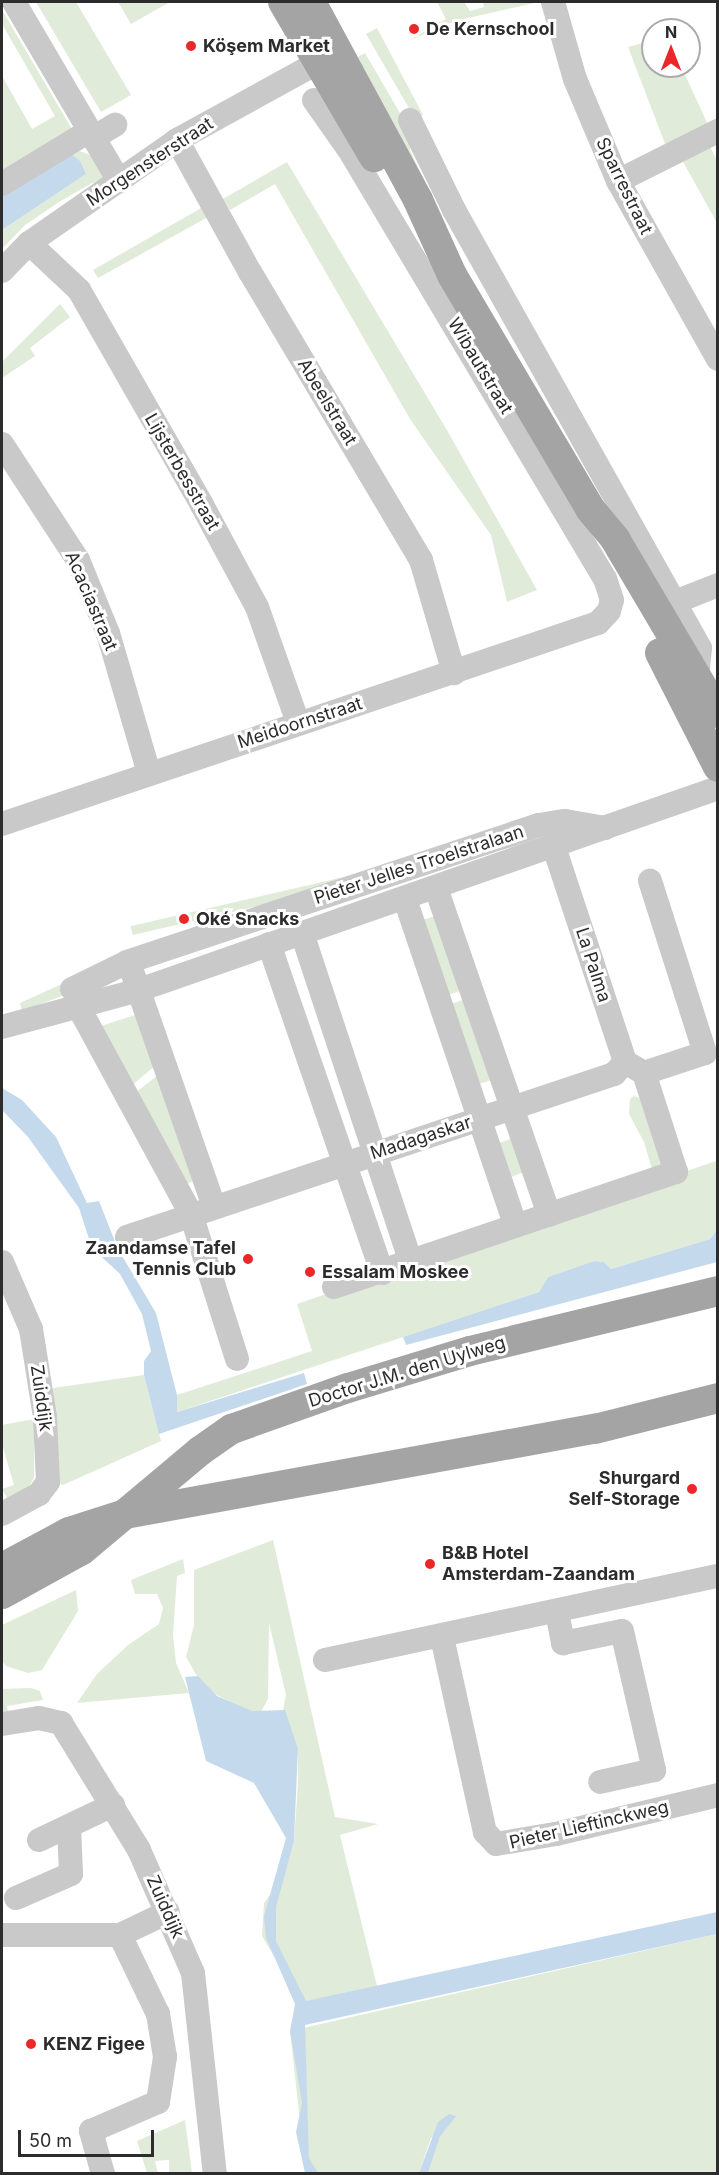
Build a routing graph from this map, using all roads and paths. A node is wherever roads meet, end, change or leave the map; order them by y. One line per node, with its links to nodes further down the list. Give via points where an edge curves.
1 (14, 2): 10 (street)
2 (283, 2): 5 (main road, Wibautstraat)
3 (311, 2): 5 (main road, Wibautstraat)
4 (553, 2): 14 (street, Sparrestraat, via 575,79)
5 (330, 56): 11 (street, Morgensterstraat); 12 (main road, Wibautstraat); 16 (main road, Wibautstraat)
6 (314, 100): 12 (street, Wibautstraat)
7 (410, 120): 17 (street)
8 (115, 125): 10 (street)
9 (717, 131): 14 (street)
10 (91, 134): 13 (street); 15 (street)
11 (177, 140): 13 (street, Morgensterstraat); 28 (street, Abeelstraat, via 250,272 421,560)
12 (360, 150): 20 (main road, Wibautstraat, via 419,238); 24 (street, Wibautstraat)
13 (119, 181): 18 (street, Morgensterstraat)
14 (618, 181): 21 (street, Sparrestraat)
15 (2, 184)
16 (418, 200): 17 (street); 20 (main road, Wibautstraat)
17 (454, 210): 26 (street)
18 (29, 243): 19 (street, Morgensterstraat); 31 (street, Lijsterbesstraat, via 79,290 202,505 257,607)
19 (2, 271)
20 (452, 275): 23 (main road, Wibautstraat)
21 (717, 359)
22 (2, 444): 33 (street, Acaciastraat, via 78,560 108,633)
23 (591, 510): 24 (main road, Wibautstraat); 29 (main road, Wibautstraat, via 615,539)
24 (616, 583): 27 (street, Wibautstraat, via 612,600); 32 (main road, Wibautstraat)
25 (717, 585): 26 (street)
26 (675, 602): 29 (street, via 699,648)
27 (598, 623): 28 (street, Meidoornstraat)
28 (454, 673): 31 (street, Meidoornstraat)
29 (697, 678): 30 (main road, Wibautstraat)
30 (717, 713)
31 (298, 723): 33 (street, Meidoornstraat)
32 (717, 767)
33 (150, 773): 35 (street, Meidoornstraat)
34 (717, 788): 36 (street, Pieter Jelles Troelstralaan)
35 (2, 824)
36 (605, 828): 37 (street, Pieter Jelles Troelstralaan); 43 (street, Pieter Jelles Troelstralaan, via 566,821 539,825)
37 (554, 847): 39 (street, Pieter Jelles Troelstralaan); 47 (street, La Palma)
38 (650, 881): 47 (street, via 705,1053)
39 (436, 888): 40 (street, Pieter Jelles Troelstralaan); 48 (street)
40 (405, 899): 41 (street, Pieter Jelles Troelstralaan); 49 (street)
41 (302, 933): 42 (street, Pieter Jelles Troelstralaan); 50 (street)
42 (269, 944): 44 (street, Pieter Jelles Troelstralaan); 51 (street)
43 (127, 962): 44 (street); 45 (street, Pieter Jelles Troelstralaan)
44 (139, 990): 45 (street, Pieter Jelles Troelstralaan); 52 (street)
45 (75, 997): 46 (street, Pieter Jelles Troelstralaan); 52 (street)
46 (4, 1021)
47 (635, 1068): 48 (street, Madagaskar); 53 (street, La Palma, via 676,1172)
48 (512, 1108): 49 (street, Madagaskar); 53 (street)
49 (479, 1119): 50 (street, Madagaskar); 54 (street)
50 (375, 1154): 51 (street, Madagaskar); 57 (street)
51 (345, 1163): 52 (street, Madagaskar); 58 (street)
52 (202, 1211): 55 (street, Madagaskar); 61 (street)
53 (549, 1215): 54 (street)
54 (516, 1226): 57 (street)
55 (127, 1237)
56 (2, 1262): 63 (street, Zuiddijk, via 31,1329 45,1418 48,1482 39,1494)
57 (411, 1263): 58 (street)
58 (381, 1273): 59 (street)
59 (334, 1287)
60 (717, 1291): 64 (main road, Doctor J.M. den Uylweg, via 470,1351 264,1416 232,1429 200,1451)
61 (237, 1359)
62 (717, 1398): 64 (main road, Doctor J.M. den Uylweg, via 595,1429)
63 (2, 1514)
64 (125, 1514): 65 (main road, Doctor J.M. den Uylweg, via 69,1532); 67 (main road, Doctor J.M. den Uylweg, via 82,1550)
65 (2, 1568)
66 (717, 1576): 68 (street)
67 (2, 1594)
68 (557, 1612): 69 (street); 72 (street, via 563,1643 622,1631 654,1770)
69 (442, 1637): 70 (street); 73 (street, Pieter Lieftinckweg, via 482,1823 489,1839 496,1844 556,1834)
70 (325, 1660)
71 (2, 1725): 74 (street, Zuiddijk, via 39,1718 61,1723)
72 (600, 1782)
73 (717, 1795)
74 (113, 1805): 75 (street); 78 (street, Zuiddijk)
75 (69, 1827): 76 (street); 77 (street, via 71,1874)
76 (39, 1840)
77 (16, 1898)
78 (168, 1912): 80 (street); 82 (street, Zuiddijk, via 193,1973)
79 (2, 1935): 80 (street)
80 (120, 1935): 81 (street, via 158,2014 165,2057 158,2102 91,2131)
81 (103, 2174)
82 (215, 2174)

